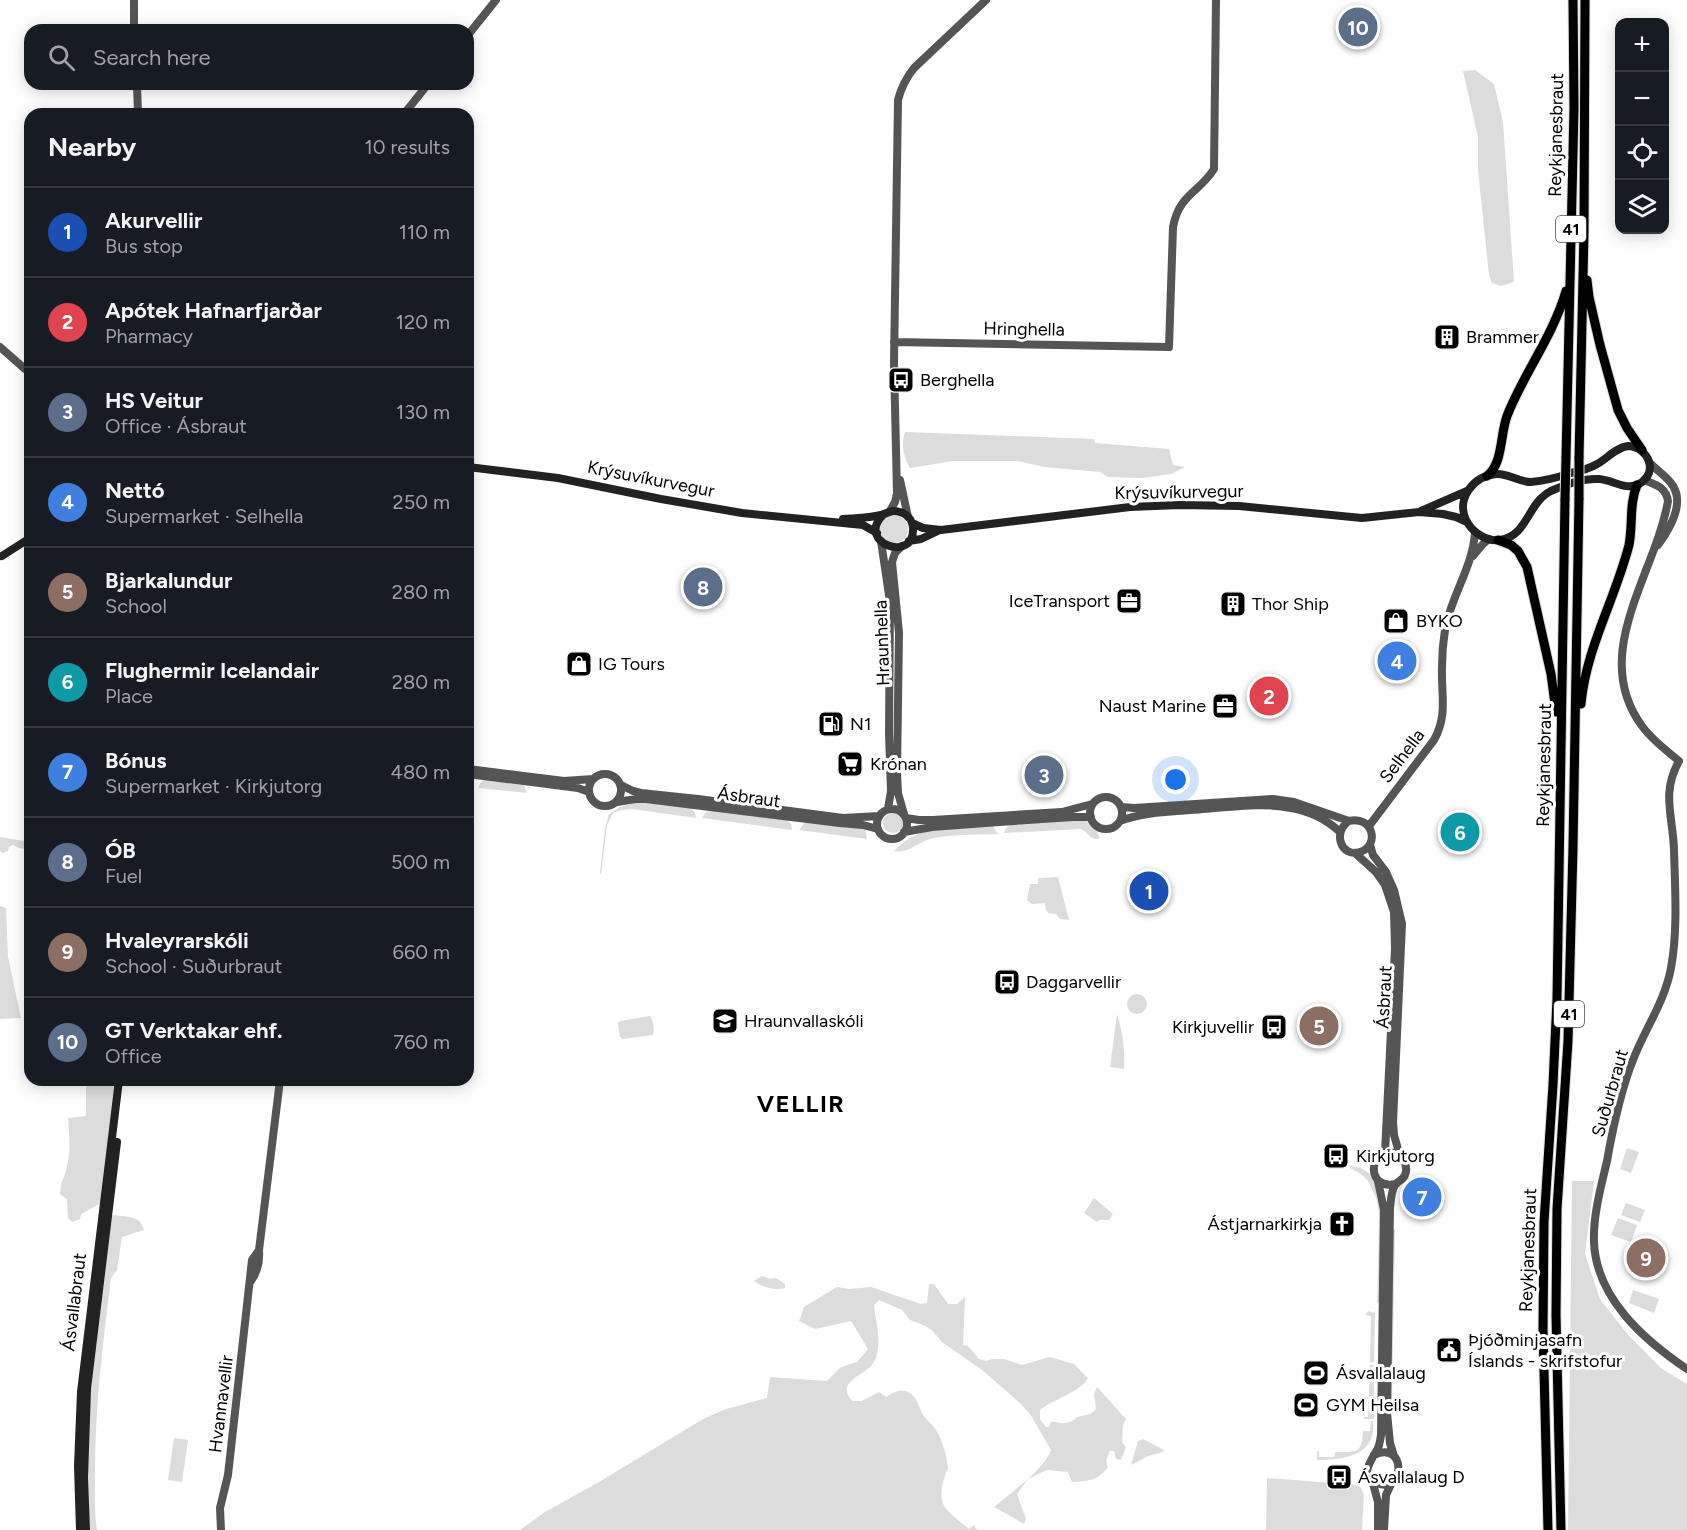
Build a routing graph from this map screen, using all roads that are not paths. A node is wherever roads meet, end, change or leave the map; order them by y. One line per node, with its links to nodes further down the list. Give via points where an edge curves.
1 (134, 0): 7 (street)
2 (496, 0): 8 (street)
3 (986, 0): 15 (street, via 914,68 898,100)
4 (1216, 0): 15 (street, Hringhella, via 1214,168 1184,200 1174,217 1169,347)
5 (1573, 0): 14 (highway, Reykjanesbraut / 41)
6 (1585, 0): 13 (highway, Reykjanesbraut / 41)
7 (134, 24)
8 (474, 27)
9 (137, 90): 11 (street)
10 (423, 90): 12 (street)
11 (138, 108)
12 (409, 108)
13 (1584, 232): 18 (highway, via 1589,297 1611,390 1623,422); 59 (highway, Reykjanesbraut / 41, bridge)
14 (1570, 268): 22 (highway, via 1560,309 1509,411 1496,464); 61 (highway, Reykjanesbraut / 41, bridge)
15 (894, 342): 19 (street)
16 (0, 346): 17 (street)
17 (24, 368)
18 (1641, 450): 20 (main road); 22 (main road, via 1621,447 1589,468 1535,482 1499,474)
19 (896, 459): 26 (street, via 897,498); 27 (street)
20 (1649, 462): 23 (main road, via 1649,471); 37 (street, via 1672,484 1677,501 1672,521)
21 (474, 468): 28 (main road, Krýsuvíkurvegur, via 558,478 742,513)
22 (1487, 476): 24 (main road, Krýsuvíkurvegur)
23 (1641, 483): 33 (main road, via 1623,486 1594,479 1554,490 1538,501 1517,532); 37 (street, via 1662,488 1667,498); 59 (highway, via 1632,501 1632,530 1626,557 1592,648 1582,687)
24 (1467, 491): 25 (main road, Krýsuvíkurvegur); 29 (main road, via 1463,503)
25 (1419, 512): 29 (main road, Krýsuvíkurvegur, via 1449,515); 30 (main road, Krýsuvíkurvegur, via 1362,518 1230,505 1155,505)
26 (887, 513): 27 (main road, via 899,512); 28 (main road, Krýsuvíkurvegur); 32 (main road, via 877,523)
27 (910, 520): 30 (main road, Krýsuvíkurvegur, via 923,528); 35 (main road, via 913,532)
28 (828, 521): 32 (main road, Krýsuvíkurvegur, via 863,525)
29 (1467, 522): 31 (main road)
30 (941, 530): 35 (main road, Krýsuvíkurvegur)
31 (1475, 532): 33 (main road); 39 (street, Selhella)
32 (879, 537): 35 (main road, via 890,547); 48 (street, Hraunhella, via 890,602)
33 (1494, 539): 39 (street, Selhella, via 1483,544); 61 (highway, via 1511,545 1527,567 1551,674 1556,703 1555,838)
34 (24, 542): 38 (main road)
35 (905, 544): 50 (street, Hraunhella, via 895,552 892,562 899,633 898,783)
36 (24, 547): 38 (main road)
37 (1655, 548): 69 (street, Suðurbraut, via 1624,635 1622,672 1626,695 1641,725 1679,761 1668,794 1675,890 1673,950 1662,997 1632,1060 1619,1104 1597,1206 1594,1242 1602,1279 1617,1305 1649,1339)
38 (1, 557)
39 (1470, 560): 54 (street, Selhella, via 1445,628 1441,727)
40 (474, 770): 42 (street, via 564,781)
41 (474, 775): 44 (street)
42 (593, 779): 43 (street, via 609,774); 44 (street)
43 (621, 785): 45 (street); 49 (street, Ásbraut, via 641,793 843,818)
44 (589, 792): 45 (street, via 593,802 602,807)
45 (617, 802): 55 (street, Ásbraut, via 646,799)
46 (1092, 804): 47 (street, via 1106,796); 50 (street, via 1062,812 933,820); 51 (street)
47 (1121, 807): 52 (street); 53 (street, via 1273,799)
48 (888, 809): 49 (street); 50 (street)
49 (879, 816): 55 (street)
50 (905, 816): 56 (street)
51 (1091, 817): 52 (street, via 1105,829); 56 (street)
52 (1120, 820): 57 (street, via 1143,814 1272,806 1315,815)
53 (1349, 821): 54 (street, via 1359,820); 57 (street)
54 (1369, 826): 58 (street)
55 (878, 829): 56 (street, via 889,839)
56 (904, 832)
57 (1340, 832): 60 (street, via 1344,847)
58 (1370, 845): 60 (street); 66 (street, Ásbraut, via 1394,890 1402,924 1393,1122)
59 (1573, 847): 80 (highway, Reykjanesbraut / 41, via 1568,1041 1557,1209)
60 (1355, 853): 65 (street, Ásbraut, via 1376,872 1394,912)
61 (1559, 880): 79 (highway, Reykjanesbraut / 41, via 1557,999 1544,1222)
62 (118, 1086): 74 (main road, Ásvallabraut, via 81,1392)
63 (124, 1086): 75 (main road, Ásvallabraut, via 87,1389)
64 (279, 1086): 76 (street, Hvannavellir, via 259,1250 253,1257 228,1475 220,1508)
65 (1385, 1153): 66 (street); 67 (street, via 1374,1165)
66 (1400, 1156): 68 (street, via 1406,1170)
67 (1378, 1181): 68 (street); 70 (street, via 1383,1210 1381,1435)
68 (1396, 1184): 71 (street, via 1390,1208 1387,1402)
69 (1687, 1369)
70 (1374, 1455): 71 (street, via 1385,1452); 72 (street, via 1367,1467)
71 (1394, 1456): 73 (street, via 1400,1469)
72 (1372, 1480): 73 (street, via 1382,1485); 77 (street, via 1378,1502)
73 (1393, 1481): 78 (street, via 1386,1495)
74 (80, 1530)
75 (86, 1530)
76 (221, 1530)
77 (1378, 1530)
78 (1384, 1530)
79 (1548, 1530)
80 (1561, 1530)

